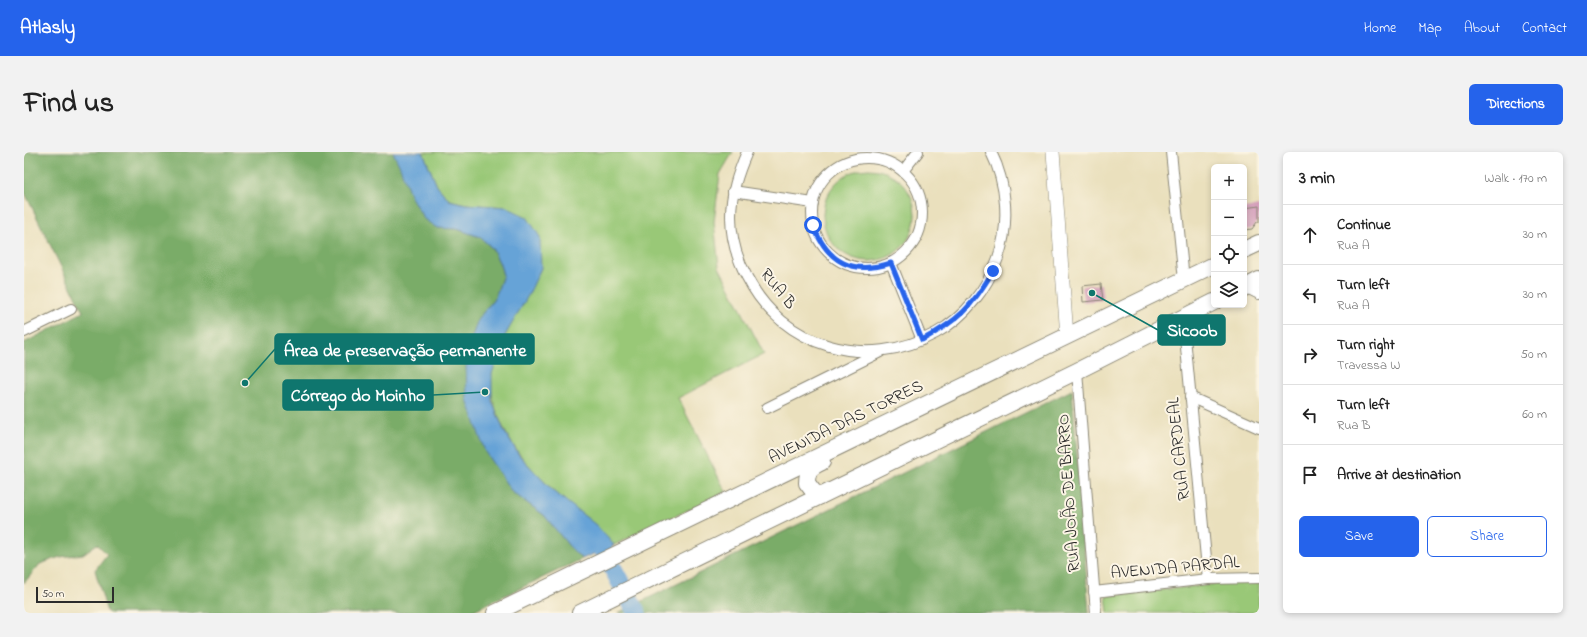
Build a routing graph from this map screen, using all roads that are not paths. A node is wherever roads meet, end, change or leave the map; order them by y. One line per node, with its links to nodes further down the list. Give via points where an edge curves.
1 (747, 152): 9 (street, RUA B)
2 (918, 152): 7 (street)
3 (991, 152): 8 (street, RUA B)
4 (997, 152): 8 (street)
5 (1053, 152): 20 (street)
6 (1171, 152): 15 (street)
7 (902, 171): 10 (street, via 888,162 871,158 854,160 838,166 825,177 816,192); 13 (street, via 914,185 921,202 922,220 917,237 906,252)
8 (999, 172): 21 (street, RUA B, via 1005,197 1005,222 1001,247 993,271 980,293 964,312 944,328)
9 (733, 191): 10 (street); 22 (street, RUA B, via 731,217 734,242 741,266 752,289 768,308 787,326 808,338 832,347)
10 (813, 204): 13 (street, via 813,225 819,241 829,254 843,263 859,268 875,268)
11 (1259, 243): 12 (main road)
12 (1247, 249)
13 (891, 263): 21 (street)
14 (1211, 266): 15 (main road, AVENIDA DAS TORRES)
15 (1184, 280): 20 (main road, AVENIDA DAS TORRES)
16 (1211, 303): 18 (main road)
17 (71, 309): 19 (street)
18 (1183, 316): 23 (main road); 24 (street, RUA CARDEAL)
19 (24, 332)
20 (1066, 336): 25 (main road, AVENIDA DAS TORRES)
21 (922, 340): 22 (street, RUA B)
22 (882, 351): 26 (street, RUA B)
23 (1077, 371): 28 (main road); 31 (street, RUA JOÃO DE BARRO)
24 (1190, 397): 27 (street); 30 (street, RUA CARDEAL)
25 (928, 404): 28 (main road, via 903,423 811,467 807,474 807,483); 32 (main road, AVENIDA DAS TORRES)
26 (767, 408)
27 (1259, 428)
28 (820, 496): 33 (main road)
29 (1259, 578): 30 (street, AVENIDA PARDAL)
30 (1208, 579): 31 (street, AVENIDA PARDAL)
31 (1094, 592): 34 (street, RUA JOÃO DE BARRO)
32 (495, 613)
33 (580, 613)
34 (1096, 613)

